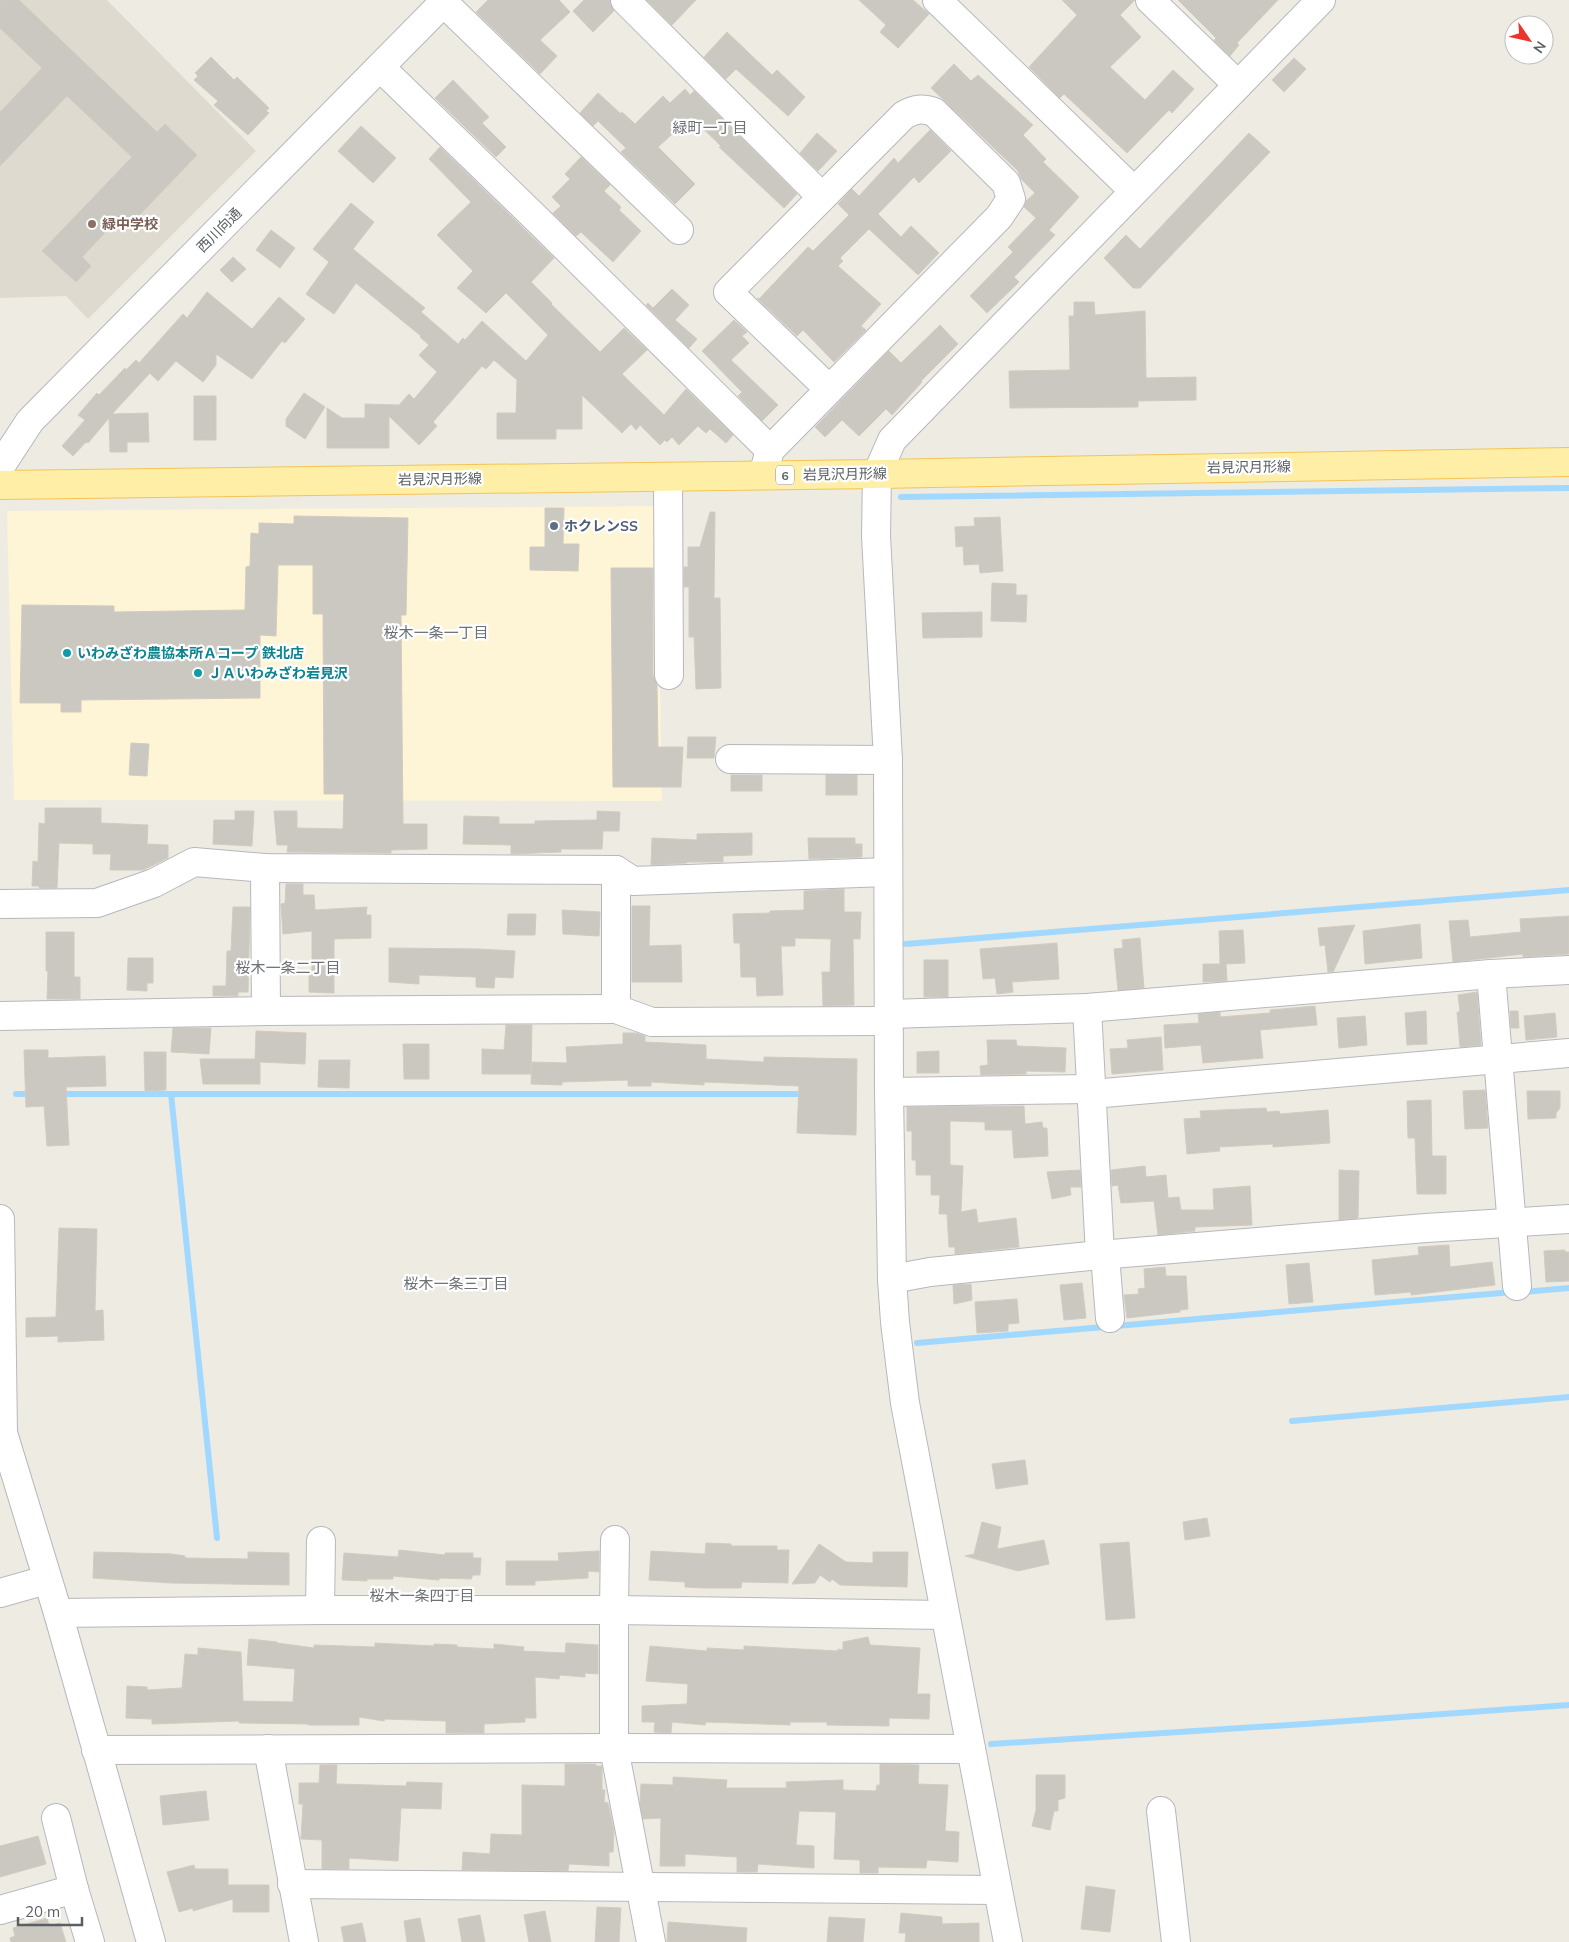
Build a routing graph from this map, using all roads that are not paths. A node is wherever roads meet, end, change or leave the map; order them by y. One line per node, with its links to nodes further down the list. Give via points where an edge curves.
1 (625, 0): 9 (street)
2 (937, 0): 8 (street)
3 (1150, 0): 7 (street)
4 (1321, 0): 7 (street)
5 (438, 3): 6 (street, 西川向通); 10 (street)
6 (380, 67): 13 (street, via 537,219); 14 (street, 西川向通, via 30,421)
7 (1238, 85): 8 (street)
8 (1134, 191): 15 (street, via 892,440)
9 (822, 197): 11 (street, via 728,292); 11 (street, via 904,115 923,108 934,112 1006,183 1011,199 1000,217)
10 (678, 230)
11 (829, 389): 13 (street)
12 (1569, 462): 15 (main road, 岩見沢月形線 / 6)
13 (766, 463): 15 (main road, 岩見沢月形線 / 6); 16 (main road, 岩見沢月形線 / 6)
14 (0, 466)
15 (877, 474): 20 (street, via 876,536)
16 (668, 476): 17 (main road, 岩見沢月形線 / 6); 18 (street)
17 (0, 485)
18 (669, 675)
19 (730, 759): 20 (street)
20 (888, 760): 23 (street)
21 (265, 868): 22 (street); 24 (street, via 194,862 154,883 97,903); 29 (street)
22 (616, 870): 23 (street, via 633,881); 28 (street)
23 (887, 872): 31 (street)
24 (0, 904)
25 (1569, 970): 26 (street)
26 (1491, 974): 27 (street); 33 (street)
27 (1087, 1008): 31 (street); 35 (street)
28 (616, 1009): 29 (street); 31 (street, via 652,1022)
29 (266, 1011): 30 (street)
30 (0, 1016)
31 (888, 1018): 34 (street)
32 (1569, 1053): 33 (street)
33 (1499, 1058): 35 (street); 38 (street)
34 (889, 1092): 35 (street); 40 (street)
35 (1092, 1092): 39 (street)
36 (0, 1219): 42 (street)
37 (1569, 1219): 38 (street)
38 (1512, 1224): 39 (street); 41 (street)
39 (1102, 1255): 40 (street, via 930,1272); 43 (street)
40 (892, 1279): 52 (street, via 905,1403)
41 (1517, 1286)
42 (1, 1314): 44 (street)
43 (1110, 1318)
44 (5, 1457): 47 (street)
45 (616, 1540): 50 (street)
46 (320, 1541): 49 (street)
47 (46, 1580): 48 (street); 51 (street)
48 (0, 1593)
49 (320, 1610): 50 (street); 51 (street)
50 (614, 1610): 52 (street); 53 (street)
51 (58, 1613): 56 (street)
52 (944, 1615): 55 (street)
53 (614, 1748): 54 (street); 55 (street); 60 (street)
54 (268, 1749): 56 (street); 59 (street)
55 (971, 1749): 62 (street)
56 (96, 1750): 65 (street)
57 (1161, 1811): 69 (street)
58 (56, 1818): 61 (street)
59 (292, 1884): 60 (street); 66 (street)
60 (639, 1887): 62 (street); 67 (street)
61 (74, 1889): 63 (street); 64 (street)
62 (997, 1890): 68 (street)
63 (0, 1910)
64 (90, 1942)
65 (151, 1942)
66 (304, 1942)
67 (651, 1942)
68 (1008, 1942)
69 (1176, 1942)

